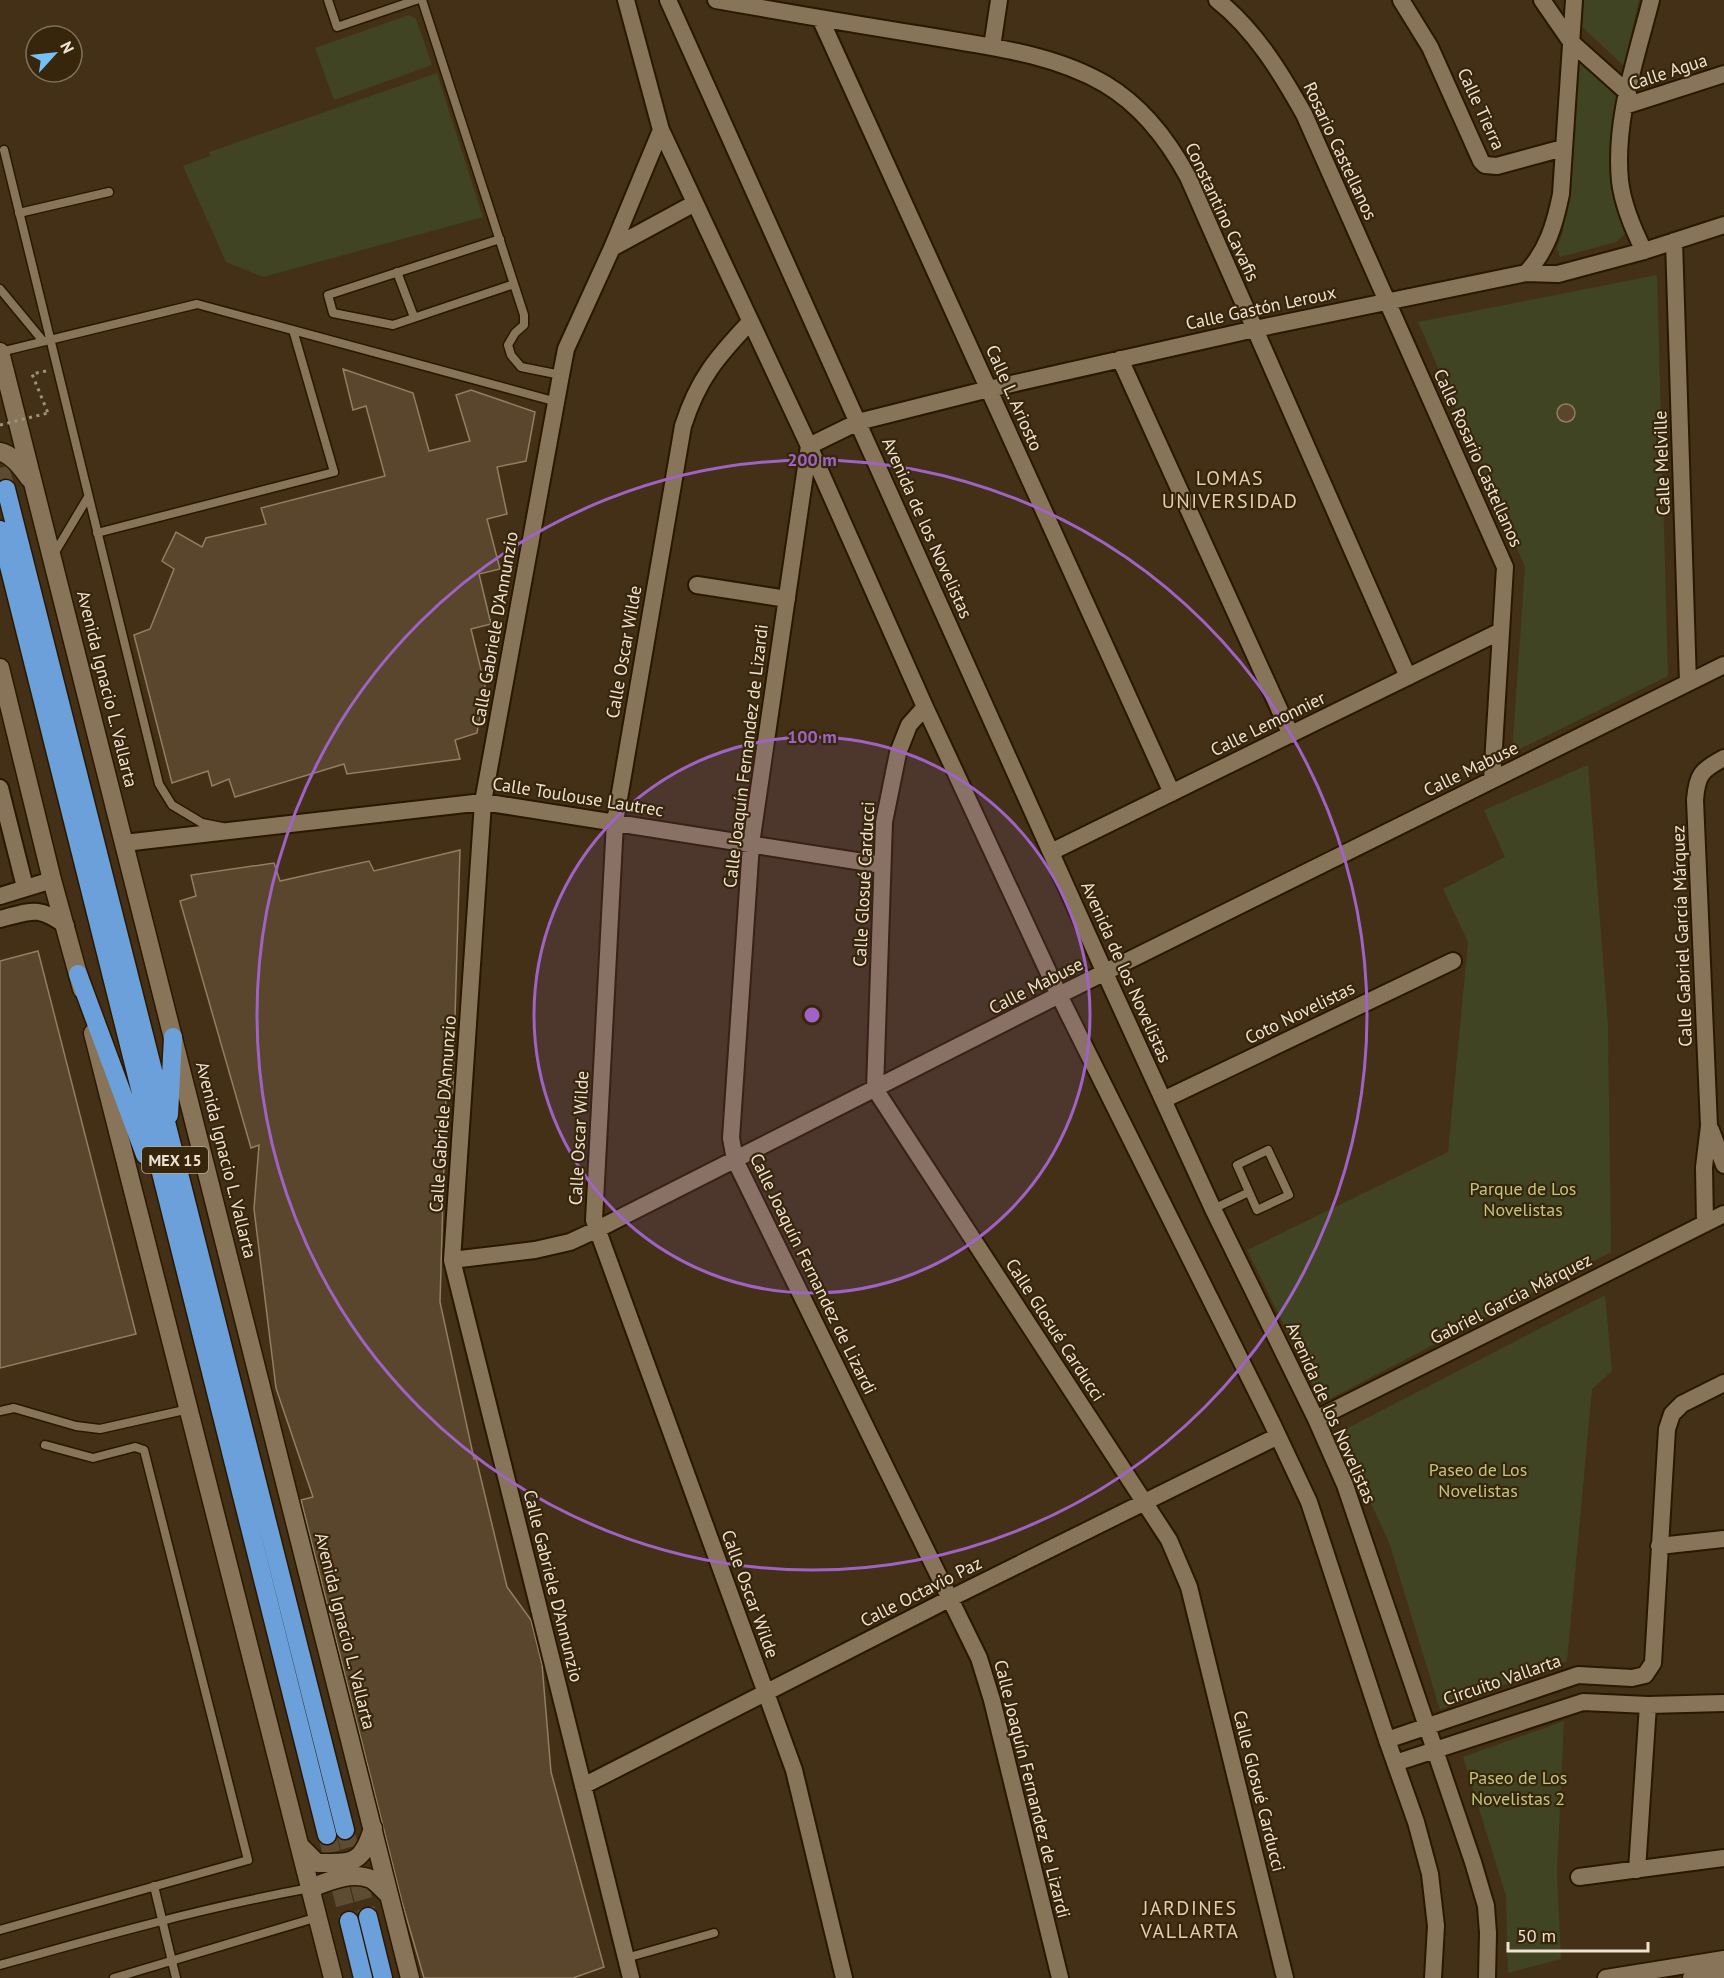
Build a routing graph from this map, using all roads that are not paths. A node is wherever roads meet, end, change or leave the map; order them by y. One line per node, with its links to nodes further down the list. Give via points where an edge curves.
1 (328, 0): 2 (lane, via 337,27)
2 (416, 0)
3 (422, 0): 25 (lane)
4 (626, 0): 18 (street)
5 (668, 0): 44 (street, Avenida de los Novelistas)
6 (716, 0): 13 (street, Constantino Cavafis)
7 (999, 0): 15 (street)
8 (1217, 0): 33 (street, Rosario Castellanos, via 1256,39 1283,76 1304,114)
9 (1401, 0): 19 (street, Calle Tierra, via 1430,47 1485,165 1497,166)
10 (1542, 0): 14 (street)
11 (1574, 0): 14 (street)
12 (1651, 0): 17 (street)
13 (820, 18): 15 (street, Constantino Cavafis); 42 (street, Calle L. Ariosto)
14 (1571, 42): 17 (street); 19 (street)
15 (992, 47): 36 (street, Constantino Cavafis, via 1074,69 1135,105 1159,131 1188,177)
16 (1724, 74): 17 (street, Calle Agua)
17 (1626, 100): 28 (street, via 1621,124 1620,181 1630,220)
18 (661, 130): 22 (street); 27 (street, Calle Gabriele D'Annunzio)
19 (1563, 148): 30 (street, via 1556,218 1545,249)
20 (4, 150): 23 (lane)
21 (109, 192): 23 (lane)
22 (695, 203): 27 (street); 35 (street)
23 (19, 213): 38 (lane)
24 (1724, 225): 26 (street, Calle Gastón Leroux)
25 (500, 239): 29 (lane); 31 (lane)
26 (1674, 241): 28 (street, Calle Gastón Leroux); 59 (street, Calle Melville)
27 (612, 248): 41 (street, Calle Gabriele D'Annunzio, via 566,349)
28 (1644, 251): 30 (street, Calle Gastón Leroux, via 1558,273)
29 (398, 272): 34 (lane); 34 (lane, via 328,295 333,313 393,325)
30 (1526, 273): 33 (street, Calle Gastón Leroux)
31 (514, 284): 34 (lane); 41 (lane, via 524,326 508,345 511,355 521,366)
32 (0, 289): 38 (lane)
33 (1387, 301): 36 (street, Calle Gastón Leroux); 55 (street, Calle Rosario Castellanos, via 1505,567)
34 (414, 318)
35 (750, 322): 45 (street); 67 (street, Calle Oscar Wilde, via 699,383 683,426)
36 (1255, 329): 40 (street, Calle Gastón Leroux); 58 (street, Constantino Cavafis)
37 (293, 330): 38 (lane, via 197,304); 43 (lane); 51 (lane, via 334,472)
38 (46, 340): 39 (lane); 49 (lane, via 57,368)
39 (0, 352): 47 (street, Avenida Ignacio L. Vallarta)
40 (1120, 359): 42 (street, Calle Gastón Leroux); 61 (street)
41 (561, 375): 43 (street, Calle Gabriele D'Annunzio)
42 (989, 389): 44 (street, Calle Gastón Leroux); 65 (street, Calle L. Ariosto)
43 (556, 402): 66 (street, Calle Gabriele D'Annunzio)
44 (858, 422): 45 (street, Calle Gastón Leroux); 71 (street, Avenida de los Novelistas)
45 (809, 446): 54 (street, Calle Joaquín Fernandez de Lizardi); 60 (street)
46 (0, 452): 47 (street, via 20,466)
47 (33, 485): 52 (street, Avenida Ignacio L. Vallarta)
48 (6, 489): 86 (highway, MEX 15)
49 (88, 496): 51 (lane); 52 (lane)
50 (0, 530): 94 (highway, MEX 15)
51 (97, 533): 68 (lane, via 159,784 172,805 202,823)
52 (52, 557): 69 (street, Avenida Ignacio L. Vallarta)
53 (697, 585): 54 (street)
54 (787, 598): 70 (street, Calle Joaquín Fernandez de Lizardi)
55 (1501, 632): 58 (street, Calle Lemonnier); 63 (street, Calle Rosario Castellanos)
56 (1724, 665): 59 (street, Calle Mabuse)
57 (0, 668): 73 (street)
58 (1408, 677): 61 (street, Calle Lemonnier)
59 (1688, 683): 63 (street, Calle Mabuse)
60 (925, 707): 72 (street, Calle Glosué Carducci, via 909,725 898,753 884,822); 81 (street)
61 (1291, 735): 65 (street, Calle Lemonnier)
62 (1724, 758): 85 (street, Calle Gabriel García Márquez, via 1702,771 1696,783 1695,800)
63 (1492, 780): 79 (street, Calle Mabuse)
64 (0, 788): 74 (street)
65 (1172, 793): 71 (street, Calle Lemonnier)
66 (483, 802): 67 (street, Calle Toulouse Lautrec); 68 (street, Calle Toulouse Lautrec); 95 (street, Calle Gabriele D'Annunzio)
67 (615, 822): 70 (street, Calle Toulouse Lautrec); 93 (street, Calle Oscar Wilde, via 594,1220)
68 (237, 830): 69 (street, Calle Toulouse Lautrec)
69 (124, 843): 82 (street, Avenida Ignacio L. Vallarta)
70 (750, 844): 72 (street, Calle Toulouse Lautrec); 87 (street, Calle Joaquín Fernandez de Lizardi, via 730,1138)
71 (1051, 852): 79 (street, Avenida de los Novelistas)
72 (882, 865): 83 (street, Calle Glosué Carducci)
73 (52, 880): 74 (street); 77 (street)
74 (25, 887): 75 (street)
75 (0, 896)
76 (0, 919): 77 (street, via 33,910 51,914)
77 (66, 926): 80 (street)
78 (1453, 962): 84 (street, Coto Novelistas)
79 (1105, 973): 81 (street, Calle Mabuse); 84 (street, Avenida de los Novelistas)
80 (78, 974): 94 (highway); 97 (street)
81 (1059, 996): 83 (street, Calle Mabuse); 100 (street)
82 (173, 1037): 86 (highway); 114 (street, Avenida Ignacio L. Vallarta)
83 (875, 1089): 87 (street, Calle Mabuse); 102 (street, Calle Glosué Carducci)
84 (1163, 1100): 90 (street, Avenida de los Novelistas)
85 (1717, 1123): 88 (street, Calle Gabriel García Márquez); 92 (street, Calle Gabriel García Márquez, via 1704,1167)
86 (168, 1135): 115 (highway, MEX 15)
87 (735, 1160): 93 (street, Calle Mabuse); 105 (street, Calle Joaquín Fernandez de Lizardi)
88 (1724, 1165)
89 (1249, 1192): 89 (lane, via 1237,1165 1268,1150 1289,1195 1257,1210); 90 (lane)
90 (1213, 1209): 99 (street, Avenida de los Novelistas)
91 (1724, 1214): 92 (street, Gabriel Garcia Márquez)
92 (1705, 1224): 99 (street, Gabriel Garcia Márquez)
93 (598, 1229): 95 (street, Calle Mabuse, via 570,1242 535,1250); 106 (street, Calle Oscar Wilde)
94 (176, 1239): 116 (highway, MEX 15)
95 (452, 1260): 113 (street, Calle Gabriele D'Annunzio)
96 (1724, 1383): 104 (street, Circuito Vallarta, via 1682,1404 1672,1414 1667,1429)
97 (189, 1409): 98 (lane, via 100,1429 14,1408); 117 (street)
98 (0, 1411)
99 (1316, 1419): 109 (street, Avenida de los Novelistas, via 1345,1485)
100 (1278, 1436): 102 (street, Calle Octavio Paz); 110 (street, via 1309,1502)
101 (45, 1446): 121 (lane, via 93,1458 135,1447 144,1450 248,1860)
102 (1144, 1502): 105 (street, Calle Octavio Paz); 144 (street, Calle Glosué Carducci, via 1169,1540 1189,1587)
103 (1724, 1539): 104 (street)
104 (1659, 1546): 109 (street, Circuito Vallarta, via 1653,1663 1646,1676 1578,1675)
105 (951, 1598): 106 (street, Calle Octavio Paz); 143 (street, Calle Joaquín Fernandez de Lizardi, via 979,1658 992,1700)
106 (765, 1693): 113 (street, Calle Octavio Paz); 142 (street, Calle Oscar Wilde, via 794,1770)
107 (1724, 1703): 108 (street)
108 (1648, 1705): 111 (street, via 1583,1702); 119 (street)
109 (1427, 1726): 110 (street, Circuito Vallarta); 111 (street, Avenida de los Novelistas)
110 (1387, 1740): 112 (street)
111 (1435, 1749): 112 (street); 146 (street, Avenida de los Novelistas, via 1486,1906)
112 (1395, 1763): 145 (street, via 1430,1874 1436,1926)
113 (583, 1786): 130 (street, Calle Gabriele D'Annunzio)
114 (373, 1828): 117 (street, via 362,1856 343,1863 317,1863); 123 (street, Avenida Ignacio L. Vallarta)
115 (345, 1830)
116 (327, 1835)
117 (301, 1847): 122 (street)
118 (1724, 1858): 119 (street)
119 (1637, 1869): 120 (street)
120 (1579, 1877)
121 (154, 1886): 127 (lane); 128 (lane)
122 (311, 1888): 123 (street, via 354,1875 372,1880); 124 (street); 127 (lane)
123 (389, 1895): 140 (street, Avenida Ignacio L. Vallarta)
124 (318, 1917): 132 (lane); 137 (street)
125 (368, 1917): 139 (highway)
126 (349, 1921): 138 (highway)
127 (162, 1922): 132 (lane); 133 (lane)
128 (0, 1930)
129 (714, 1933): 130 (lane)
130 (626, 1958): 141 (street, Calle Gabriele D'Annunzio)
131 (1724, 1959): 147 (street)
132 (172, 1961): 135 (lane); 136 (lane)
133 (0, 1965)
134 (1724, 1974): 148 (street)
135 (114, 1978)
136 (176, 1978)
137 (333, 1978)
138 (363, 1978)
139 (383, 1978)
140 (410, 1978)
141 (631, 1978)
142 (844, 1978)
143 (1060, 1978)
144 (1285, 1978)
145 (1433, 1978)
146 (1487, 1978)
147 (1606, 1978)
148 (1692, 1978)

